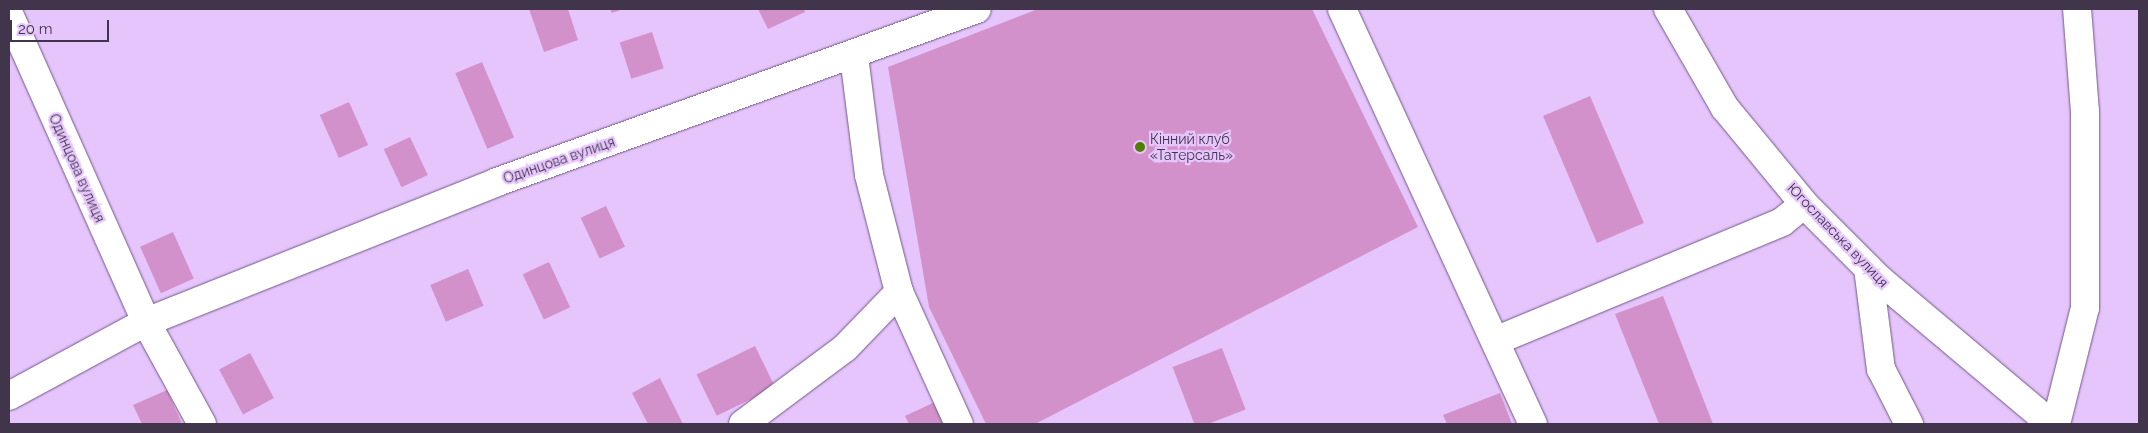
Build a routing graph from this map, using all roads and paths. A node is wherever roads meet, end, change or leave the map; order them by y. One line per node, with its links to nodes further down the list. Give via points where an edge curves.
1 (9, 9): 2 (street)
2 (20, 9)
3 (976, 9): 8 (street, Одинцова вулиця)
4 (1342, 9): 13 (street)
5 (1668, 9): 9 (street, Югославська вулиця, via 1725,108)
6 (2077, 9): 22 (street, via 2084,112 2085,308)
7 (9, 14): 12 (street, Одинцова вулиця)
8 (854, 56): 11 (street, via 869,175); 12 (street, Одинцова вулиця, via 497,182)
9 (1804, 204): 10 (street, Югославська вулиця); 13 (street, via 1782,222)
10 (1868, 268): 15 (street, Югославська вулиця); 20 (street, via 1881,369)
11 (899, 292): 17 (street, via 845,348); 18 (street)
12 (146, 322): 14 (street, Одинцова вулиця); 16 (street, Одинцова вулиця)
13 (1495, 341): 19 (street)
14 (9, 396)
15 (2019, 412): 21 (street, Югославська вулиця)
16 (202, 424)
17 (743, 424)
18 (959, 424)
19 (1533, 424)
20 (1909, 424)
21 (2051, 424)
22 (2056, 424)

